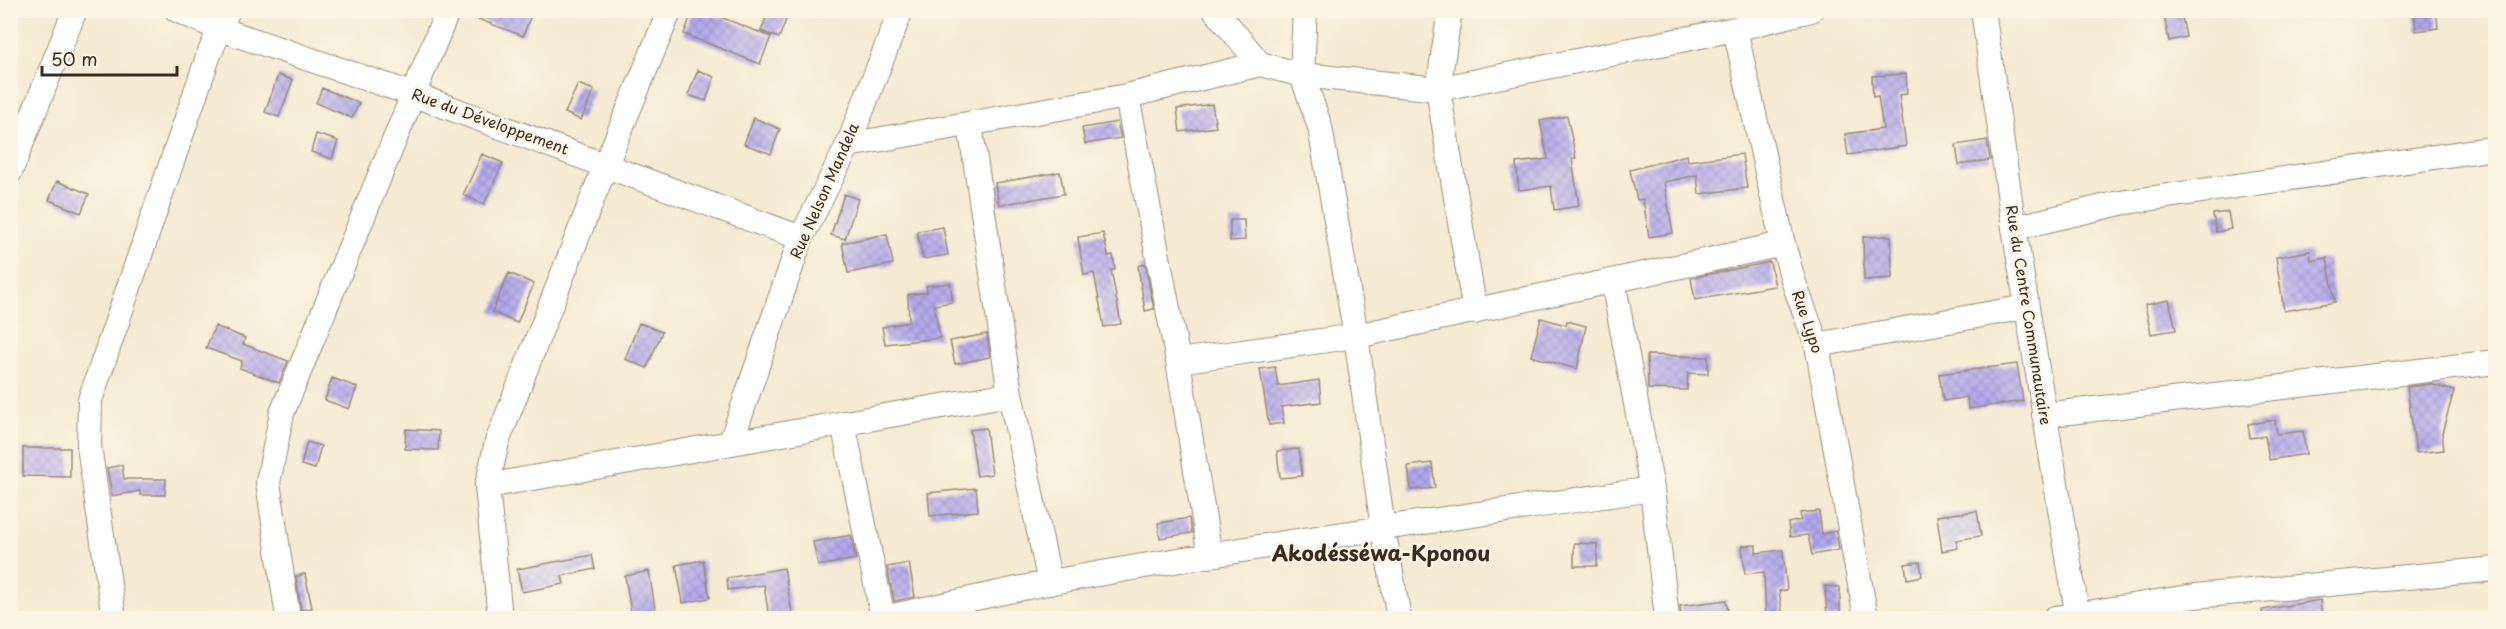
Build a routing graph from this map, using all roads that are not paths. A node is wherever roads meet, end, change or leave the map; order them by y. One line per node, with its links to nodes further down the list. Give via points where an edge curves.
1 (75, 10): 22 (street)
2 (177, 10): 11 (street, Rue du Développement)
3 (448, 10): 16 (street)
4 (670, 10): 21 (street)
5 (902, 10): 19 (street, Rue Nelson Mandela)
6 (1215, 10): 13 (street)
7 (1305, 10): 14 (street)
8 (1450, 10): 15 (street)
9 (1811, 10): 12 (street)
10 (1983, 10): 23 (street, Rue du Centre Communautaire)
11 (224, 20): 16 (street, Rue du Développement); 44 (street, via 90,400 89,446)
12 (1735, 29): 15 (street); 25 (street, Rue Lypo)
13 (1260, 64): 14 (street); 17 (street)
14 (1302, 75): 15 (street); 29 (street, via 1320,128)
15 (1438, 89): 28 (street)
16 (412, 94): 21 (street, Rue du Développement); 45 (street, via 282,413 268,482)
17 (1128, 96): 18 (street); 31 (street)
18 (970, 125): 19 (street); 33 (street)
19 (848, 144): 24 (street, Rue Nelson Mandela)
20 (2496, 148): 23 (street, via 2120,203)
21 (606, 164): 24 (street, Rue du Développement); 37 (street, via 497,442)
22 (10, 172)
23 (2014, 228): 27 (street, Rue du Centre Communautaire)
24 (801, 238): 36 (street, Rue Nelson Mandela)
25 (1783, 244): 26 (street); 30 (street, Rue Lypo)
26 (1613, 281): 28 (street); 38 (street)
27 (2026, 307): 30 (street); 34 (street, Rue du Centre Communautaire)
28 (1475, 312): 29 (street)
29 (1356, 336): 31 (street); 39 (street)
30 (1817, 345): 50 (street, Rue Lypo)
31 (1178, 362): 40 (street)
32 (2496, 362): 34 (street)
33 (1010, 394): 35 (street); 42 (street)
34 (2044, 415): 43 (street, Rue du Centre Communautaire)
35 (843, 423): 36 (street); 47 (street)
36 (731, 442): 37 (street)
37 (487, 486): 46 (street)
38 (1652, 489): 39 (street); 49 (street)
39 (1383, 528): 40 (street); 48 (street)
40 (1210, 556): 42 (street)
41 (2496, 569): 43 (street, via 2195,596)
42 (1050, 583): 47 (street)
43 (2070, 617)
44 (114, 618)
45 (288, 618)
46 (500, 618)
47 (884, 618)
48 (1399, 618)
49 (1666, 618)
50 (1866, 618)

